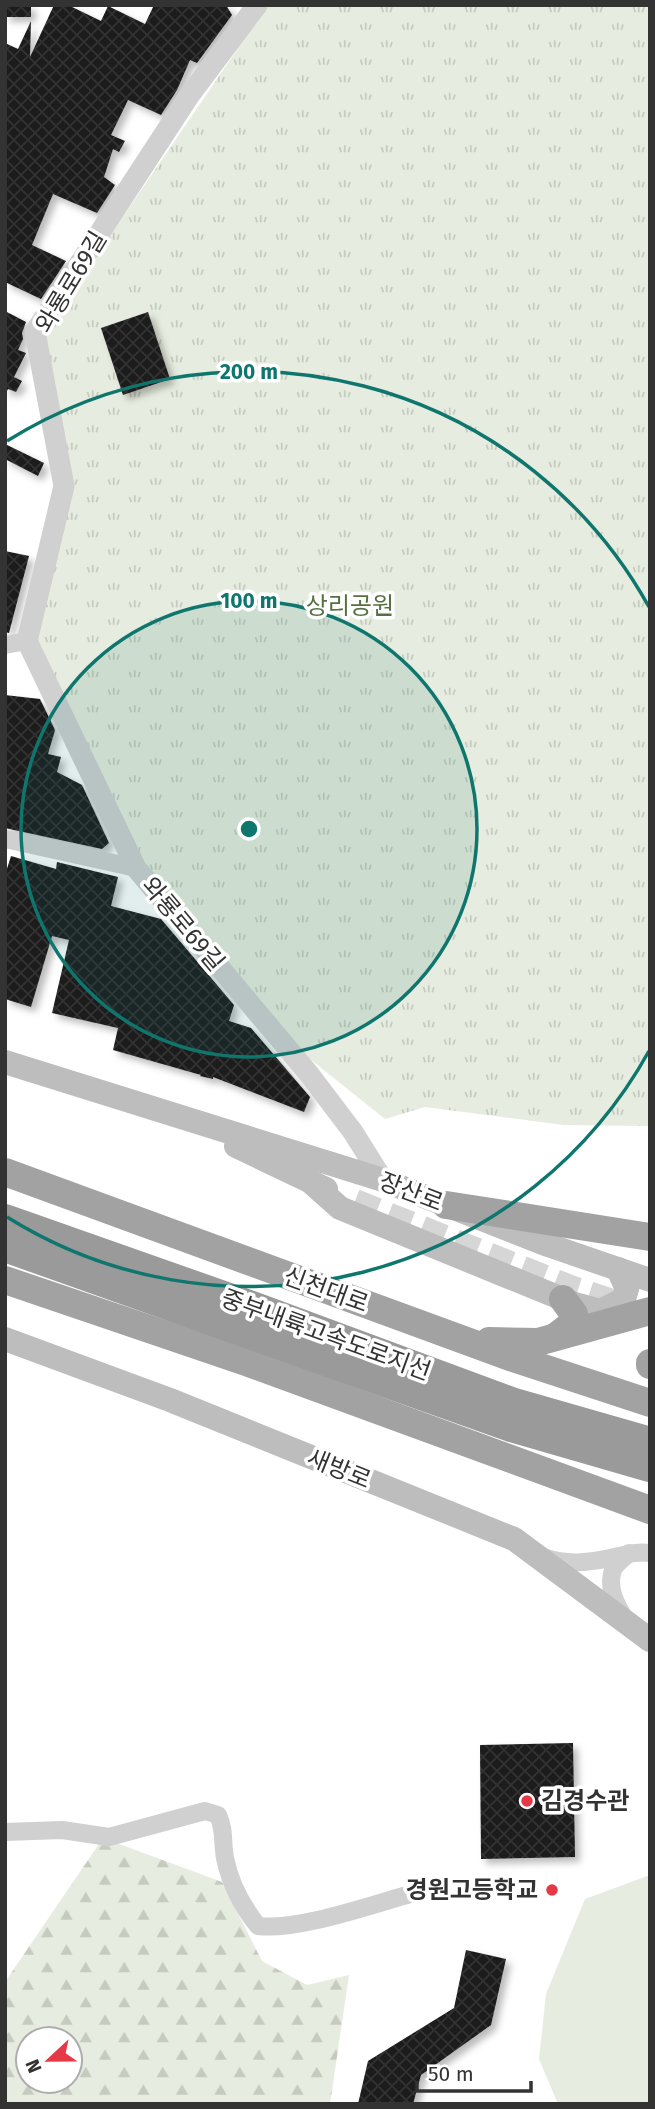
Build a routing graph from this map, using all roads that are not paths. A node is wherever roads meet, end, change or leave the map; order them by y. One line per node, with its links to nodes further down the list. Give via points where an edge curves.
1 (257, 5): 2 (street, 와룡로69길, via 189,96 35,332 64,486)
2 (27, 641): 3 (street); 5 (street, 와룡로69길)
3 (5, 645)
4 (5, 839): 5 (street)
5 (136, 868): 9 (street, 와룡로69길, via 309,1074)
6 (5, 1062): 7 (main road, 장산로)
7 (170, 1113): 9 (main road, 장산로); 10 (main road, 장산로)
8 (5, 1172): 22 (highway, 신천대로)
9 (383, 1180): 12 (main road, 장산로)
10 (313, 1184): 11 (main road, 장산로); 19 (main road, via 341,1208)
11 (348, 1198)
12 (446, 1205): 14 (highway); 16 (main road, 장산로)
13 (5, 1220): 25 (highway, 중부내륙고속도로지선, via 514,1404)
14 (650, 1237)
15 (5, 1246): 26 (highway, 중부내륙고속도로지선, via 511,1426)
16 (618, 1269): 18 (main road, 장산로); 19 (main road, via 627,1289 624,1299 601,1311)
17 (5, 1280): 27 (highway, via 249,1363)
18 (650, 1280)
19 (563, 1299): 21 (highway, via 574,1314 572,1324)
20 (650, 1311): 21 (highway)
21 (555, 1337): 22 (highway, via 538,1342)
22 (458, 1338): 24 (highway, 신천대로)
23 (5, 1339): 28 (main road, 새방로, via 208,1416 514,1539)
24 (650, 1403)
25 (650, 1443)
26 (650, 1466)
27 (650, 1510)
28 (530, 1550): 29 (street, via 562,1563); 31 (main road, 새방로)
29 (629, 1553): 30 (street); 31 (street, via 614,1568 612,1580 613,1595)
30 (650, 1553)
31 (628, 1622): 32 (main road, 새방로)
32 (650, 1640)
33 (5, 1832): 34 (street, via 62,1830 109,1837 205,1811 218,1815 232,1884 258,1926 273,1928)
34 (414, 1893)

